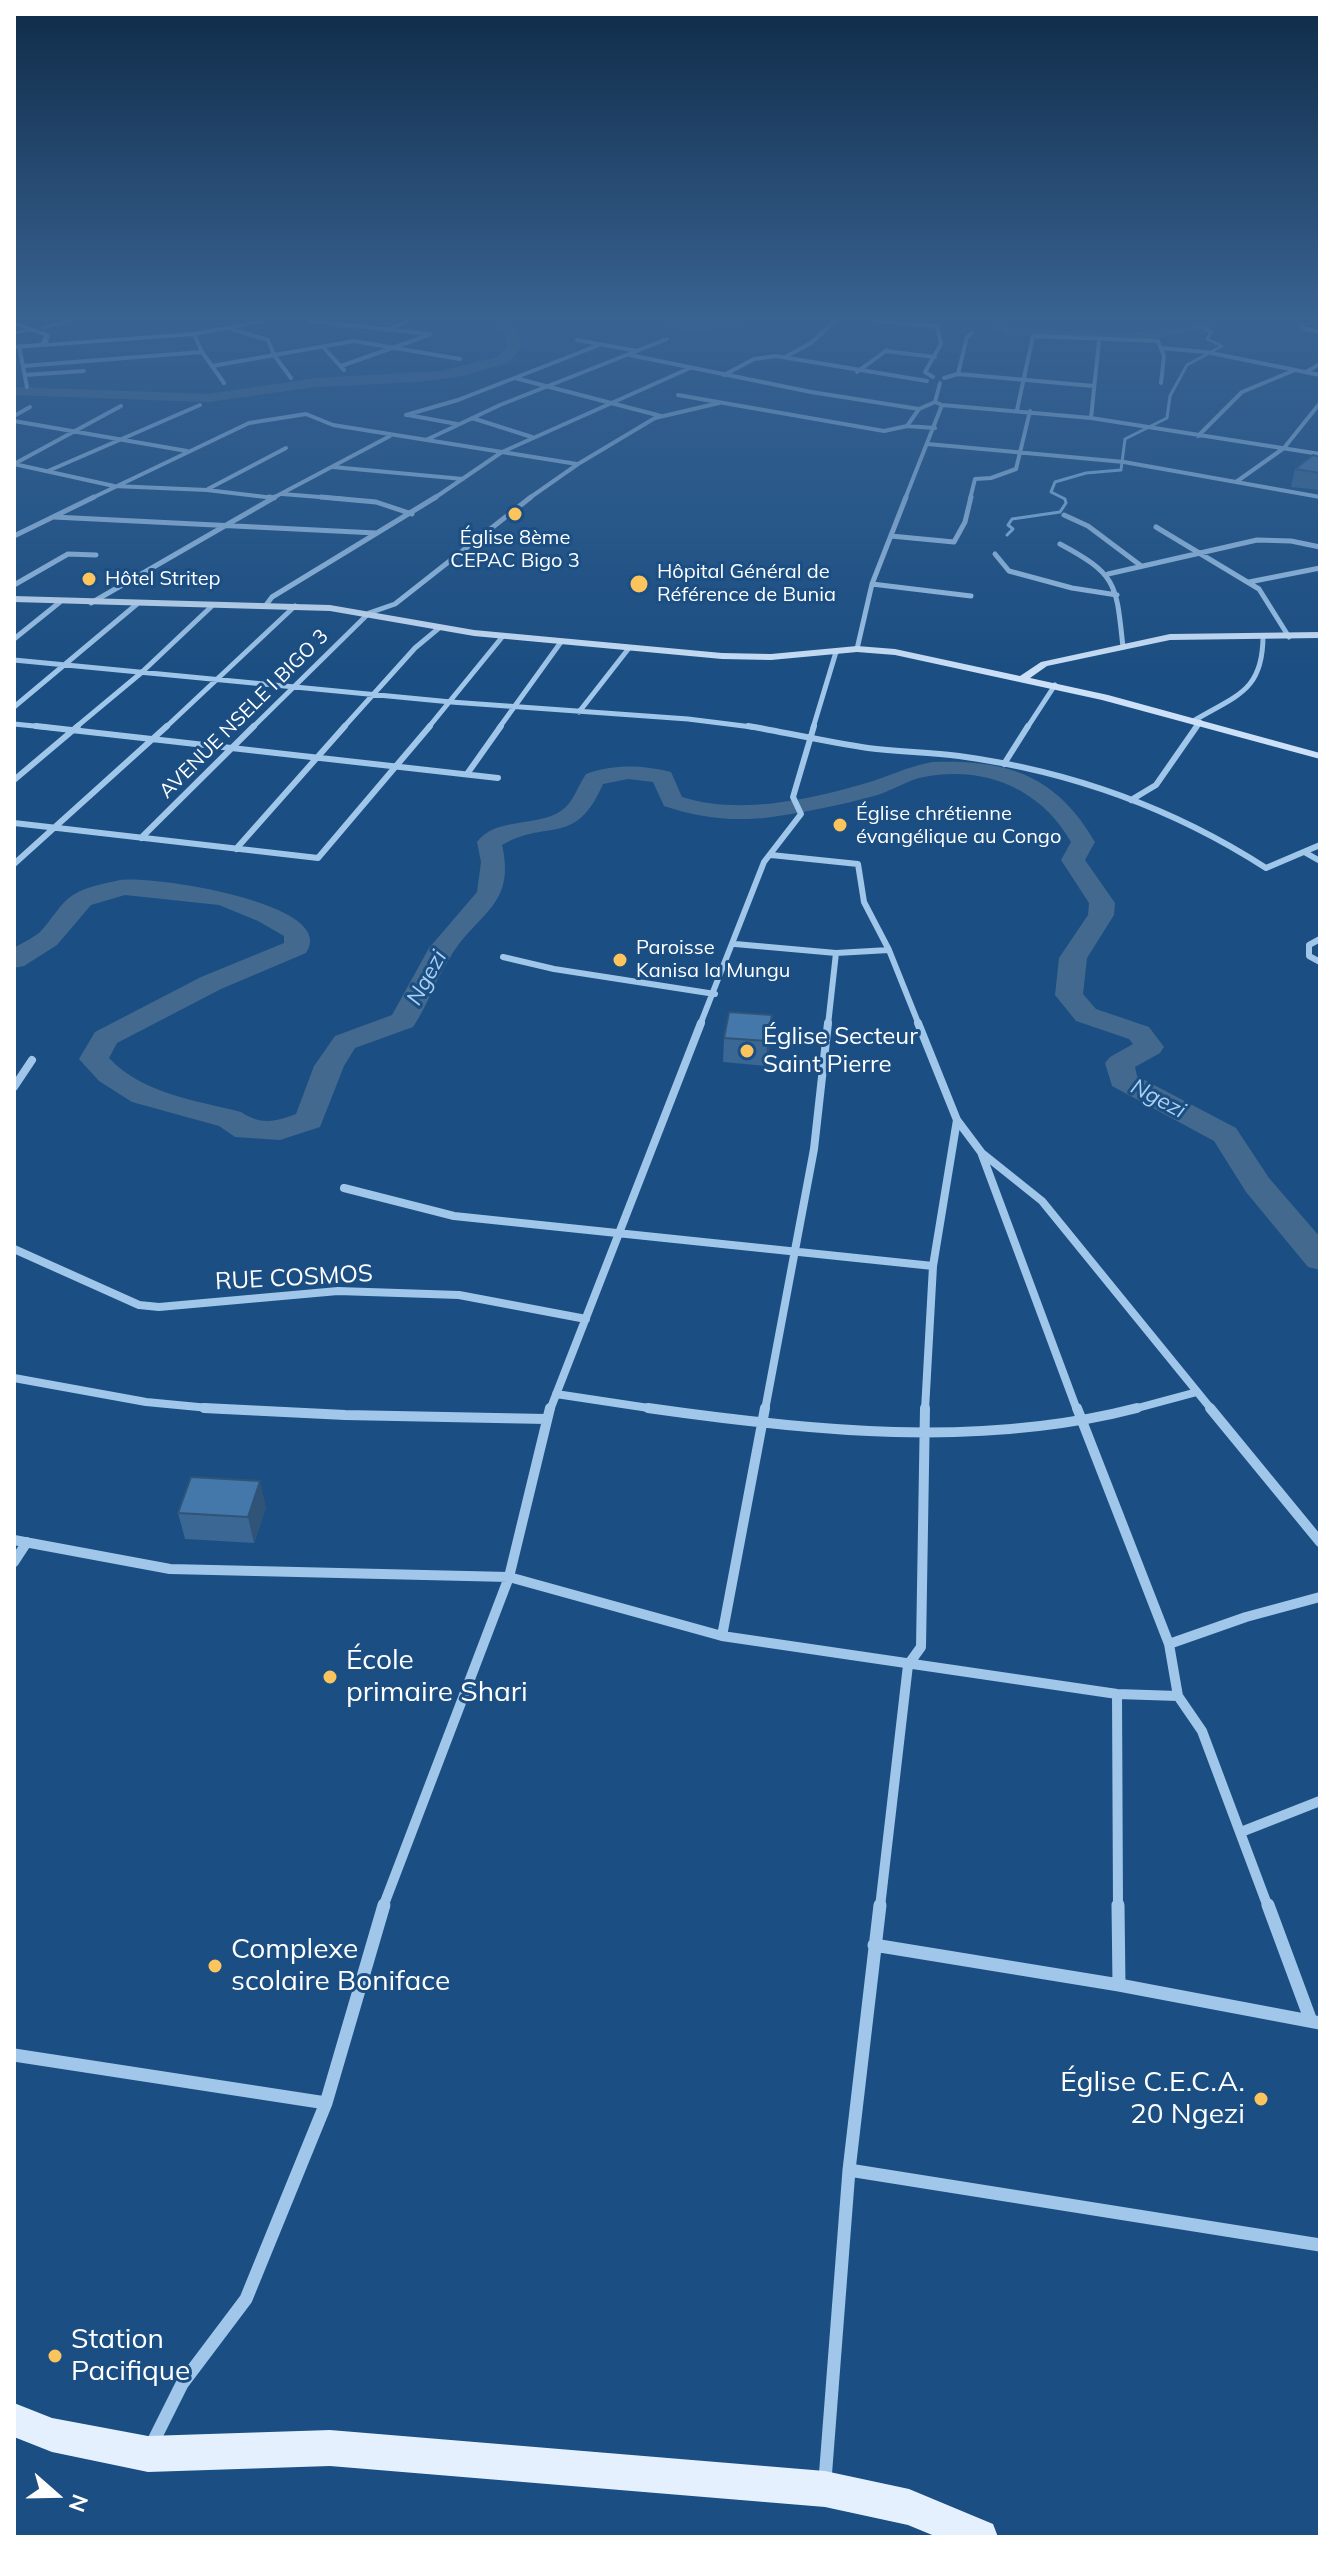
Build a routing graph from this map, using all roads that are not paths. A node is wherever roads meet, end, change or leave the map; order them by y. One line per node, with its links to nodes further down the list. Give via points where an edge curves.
1 (59, 440): 21 (street)
2 (116, 440): 24 (street)
3 (131, 440): 17 (street)
4 (211, 440): 17 (street)
5 (382, 440): 23 (street)
6 (419, 440): 13 (street)
7 (526, 440): 18 (street)
8 (619, 440): 22 (street)
9 (930, 440): 14 (street)
10 (1025, 440): 19 (street)
11 (1227, 440): 16 (street)
12 (1290, 440): 16 (street)
13 (426, 441): 18 (street)
14 (928, 444): 19 (street); 39 (street)
15 (286, 448): 28 (street)
16 (1284, 448): 20 (street); 26 (street)
17 (187, 451): 27 (street)
18 (502, 452): 22 (street); 25 (street)
19 (1022, 454): 26 (street, via 1122,462); 39 (street, via 1016,469 975,479 965,522 954,542)
20 (1320, 454)
21 (14, 464): 24 (street)
22 (578, 464): 60 (street, via 395,604)
23 (332, 467): 25 (street); 29 (street)
24 (47, 471): 27 (street)
25 (463, 479): 32 (street)
26 (1236, 482): 30 (street)
27 (114, 486): 28 (street); 34 (street)
28 (207, 490): 31 (street)
29 (282, 494): 31 (street); 32 (street, via 376,502)
30 (1320, 497)
31 (275, 498): 35 (street)
32 (412, 514): 37 (street)
33 (1064, 515): 45 (street, via 1088,526)
34 (53, 517): 35 (street); 38 (street)
35 (221, 526): 37 (street); 55 (street)
36 (1156, 527): 42 (street)
37 (377, 533): 58 (street)
38 (14, 536)
39 (891, 536): 49 (street)
40 (1060, 544): 47 (street, via 1098,563)
41 (1320, 548): 42 (street, via 1257,540)
42 (1200, 553): 45 (street); 48 (street)
43 (995, 554): 51 (street, via 1009,571)
44 (96, 555): 50 (street, via 68,554)
45 (1140, 565): 47 (street)
46 (1320, 568): 48 (street)
47 (1108, 574): 51 (street)
48 (1249, 582): 65 (street)
49 (872, 584): 52 (street); 70 (street)
50 (14, 585)
51 (1117, 595): 68 (street)
52 (971, 596)
53 (14, 599): 54 (street)
54 (60, 602): 55 (street); 66 (street)
55 (90, 603): 56 (street)
56 (137, 604): 57 (street); 73 (street)
57 (213, 605): 58 (street); 74 (street)
58 (266, 605): 59 (street)
59 (295, 606): 60 (street); 76 (street)
60 (369, 613): 61 (street); 78 (street, AVENUE NSELE I BIGO 3)
61 (439, 628): 63 (street); 79 (street)
62 (1320, 635): 65 (street)
63 (503, 636): 67 (street); 80 (street)
64 (1263, 636): 65 (street); 68 (street, via 1186,635); 84 (street, via 1265,657 1254,686)
65 (1289, 637)
66 (14, 639)
67 (561, 642): 69 (street); 82 (street)
68 (1123, 647): 75 (street, via 1044,664)
69 (629, 648): 71 (street, via 771,657); 83 (street)
70 (857, 649): 71 (street); 75 (street)
71 (836, 652): 87 (street)
72 (14, 660): 73 (street)
73 (64, 665): 74 (street); 81 (street)
74 (141, 673): 76 (street); 86 (street)
75 (1023, 678): 77 (street)
76 (218, 680): 78 (street); 88 (street)
77 (1055, 685): 84 (street); 92 (street)
78 (296, 687): 79 (street); 89 (street, AVENUE NSELE I BIGO 3)
79 (374, 694): 80 (street); 91 (street)
80 (451, 702): 82 (street); 93 (street)
81 (14, 707)
82 (515, 707): 83 (street); 94 (street)
83 (579, 712): 87 (street, via 652,715)
84 (1198, 721): 90 (street); 97 (street, via 1156,785)
85 (14, 724): 86 (street)
86 (73, 731): 88 (street); 96 (street)
87 (809, 736): 92 (street); 104 (street, via 793,797 801,810)
88 (153, 740): 89 (street); 99 (street)
89 (234, 749): 91 (street); 100 (street, AVENUE NSELE I BIGO 3)
90 (1320, 756)
91 (319, 758): 93 (street); 102 (street)
92 (1004, 764): 97 (street)
93 (398, 766): 94 (street); 102 (street, via 318,858)
94 (467, 774): 95 (street)
95 (498, 778)
96 (14, 780)
97 (1131, 800): 103 (street, via 1191,824 1266,868)
98 (14, 823): 99 (street)
99 (54, 827): 100 (street); 106 (street)
100 (141, 838): 102 (street)
101 (1320, 845): 103 (street)
102 (236, 849)
103 (1306, 853): 105 (street)
104 (771, 855): 108 (street); 109 (street, via 858,864 864,902)
105 (1320, 861)
106 (14, 864)
107 (1320, 939): 112 (street, via 1309,945 1309,956)
108 (735, 944): 110 (street); 113 (street)
109 (889, 950): 110 (street); 116 (street)
110 (836, 953): 121 (street, via 814,1149)
111 (503, 957): 113 (street)
112 (1320, 962)
113 (715, 994): 119 (street)
114 (32, 1060): 115 (street)
115 (14, 1087)
116 (957, 1120): 117 (street); 122 (street)
117 (981, 1152): 125 (street, via 1042,1201); 128 (street)
118 (344, 1188): 119 (street, via 454,1216)
119 (621, 1232): 121 (street); 123 (street)
120 (14, 1249): 123 (street, RUE COSMOS, via 139,1305 338,1291 459,1295)
121 (793, 1252): 122 (street); 129 (street)
122 (933, 1266): 130 (street)
123 (586, 1319): 126 (street)
124 (14, 1378): 127 (street, via 84,1395 232,1412)
125 (1197, 1392): 128 (street); 133 (street)
126 (556, 1394): 127 (street); 129 (street)
127 (546, 1419): 135 (street)
128 (1082, 1422): 130 (street); 138 (street)
129 (760, 1424): 130 (street); 137 (street)
130 (924, 1433): 139 (street, via 921,1647)
131 (14, 1540): 132 (street)
132 (27, 1542): 134 (street); 135 (street, via 170,1569)
133 (1320, 1542)
134 (14, 1562)
135 (509, 1577): 137 (street); 148 (street, via 385,1902)
136 (1320, 1597): 138 (street)
137 (722, 1636): 139 (street)
138 (1169, 1644): 141 (street)
139 (908, 1665): 140 (street); 144 (street)
140 (1117, 1694): 141 (street); 145 (street)
141 (1178, 1696): 143 (street, via 1202,1731)
142 (1320, 1801): 143 (street)
143 (1241, 1832): 146 (street)
144 (874, 1945): 145 (street); 149 (street)
145 (1119, 1985): 146 (street)
146 (1316, 2022)
147 (14, 2055): 148 (street)
148 (326, 2103): 152 (street, via 246,2299 182,2384)
149 (849, 2170): 150 (street); 153 (street)
150 (1320, 2245)
151 (14, 2420): 152 (main road, via 52,2435)
152 (148, 2454): 153 (main road, via 330,2448)
153 (825, 2489): 154 (main road, via 909,2507)
154 (980, 2537)

